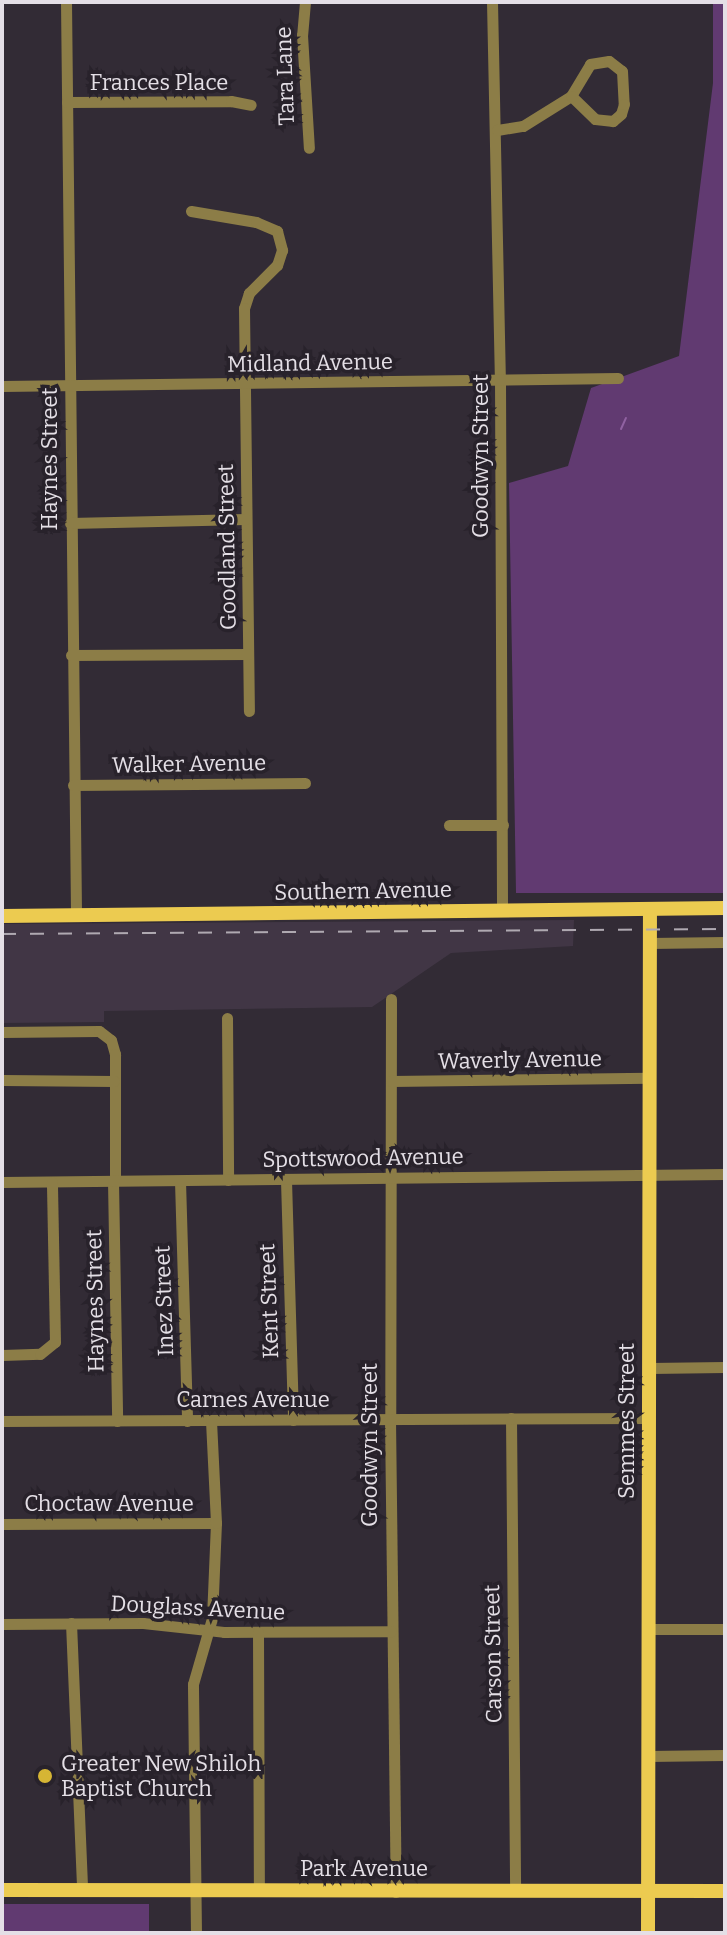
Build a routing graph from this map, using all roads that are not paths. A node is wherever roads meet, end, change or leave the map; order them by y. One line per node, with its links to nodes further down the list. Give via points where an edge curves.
1 (66, 2): 5 (street, Haynes Street)
2 (305, 2): 8 (street, Tara Lane)
3 (492, 2): 7 (street, Goodwyn Street)
4 (571, 96): 4 (street, via 590,64 609,61 622,71 624,104 613,121 595,119); 7 (street, via 523,126)
5 (67, 102): 6 (street, Frances Place); 13 (street, Haynes Street)
6 (251, 105)
7 (497, 130): 11 (street, Goodwyn Street)
8 (309, 148)
9 (191, 211): 12 (street, Goodland Street, via 256,222 277,231 282,250 277,265 249,293 244,308)
10 (618, 378): 11 (street, Midland Avenue)
11 (500, 381): 12 (street, Midland Avenue); 23 (street, Goodwyn Street)
12 (244, 383): 13 (street, Midland Avenue); 15 (street, Goodland Street)
13 (69, 385): 14 (street, Midland Avenue); 16 (street, Haynes Street)
14 (2, 386)
15 (246, 519): 16 (street); 17 (street, Goodland Street)
16 (70, 523): 18 (street, Haynes Street)
17 (248, 654): 18 (street); 19 (street, Goodland Street)
18 (71, 655): 21 (street, Haynes Street)
19 (249, 711)
20 (305, 783): 21 (street, Walker Avenue)
21 (73, 785): 28 (street, Haynes Street)
22 (449, 825): 23 (street)
23 (503, 825): 26 (street, Goodwyn Street)
24 (725, 908): 25 (main road, Southern Avenue)
25 (650, 910): 26 (main road, Southern Avenue); 30 (main road, Semmes Street)
26 (502, 911): 28 (main road, Southern Avenue)
27 (2, 916): 28 (main road, Southern Avenue)
28 (76, 916)
29 (725, 942): 30 (street)
30 (650, 943): 34 (main road, Semmes Street)
31 (391, 999): 37 (street, Goodwyn Street)
32 (227, 1018): 41 (street)
33 (2, 1032): 36 (street, Haynes Street, via 99,1031 111,1040)
34 (649, 1078): 37 (street, Waverly Avenue); 39 (main road, Semmes Street)
35 (2, 1080): 36 (street)
36 (114, 1081): 43 (street, Haynes Street)
37 (391, 1081): 40 (street, Goodwyn Street)
38 (725, 1174): 39 (street, Spottswood Avenue)
39 (650, 1175): 40 (street, Spottswood Avenue); 49 (main road, Semmes Street)
40 (392, 1178): 42 (street, Spottswood Avenue); 52 (street, Goodwyn Street)
41 (228, 1180): 42 (street, Spottswood Avenue); 44 (street, Spottswood Avenue)
42 (286, 1180): 54 (street, Kent Street)
43 (114, 1181): 44 (street, Spottswood Avenue); 46 (street, Spottswood Avenue); 56 (street, Haynes Street)
44 (180, 1181): 57 (street, Inez Street)
45 (2, 1182): 46 (street, Spottswood Avenue)
46 (52, 1182): 47 (street, via 56,1337 40,1354)
47 (2, 1355)
48 (725, 1367): 49 (street)
49 (650, 1368): 51 (main road, Semmes Street)
50 (511, 1418): 51 (street, Carnes Avenue); 52 (street, Carnes Avenue); 69 (street, Carson Street)
51 (648, 1418): 62 (main road, Semmes Street)
52 (390, 1419): 54 (street, Carnes Avenue); 64 (street, Goodwyn Street)
53 (211, 1420): 54 (street, Carnes Avenue); 57 (street, Carnes Avenue); 58 (street)
54 (293, 1420)
55 (2, 1421): 56 (street, Carnes Avenue)
56 (117, 1421): 57 (street, Carnes Avenue)
57 (187, 1421)
58 (216, 1523): 59 (street, Choctaw Avenue); 65 (street)
59 (2, 1524)
60 (71, 1623): 61 (street, Douglass Avenue); 65 (street, Douglass Avenue, via 158,1624); 71 (street)
61 (2, 1624)
62 (649, 1629): 63 (street); 68 (main road, Semmes Street)
63 (725, 1629)
64 (391, 1631): 66 (street, Douglass Avenue); 76 (street, Goodwyn Street)
65 (209, 1632): 66 (street, Douglass Avenue); 72 (street, via 193,1684)
66 (258, 1632): 73 (street)
67 (725, 1755): 68 (street)
68 (648, 1756): 74 (main road, Semmes Street)
69 (515, 1889): 74 (main road, Park Avenue); 76 (main road, Park Avenue)
70 (2, 1890): 71 (main road, Park Avenue)
71 (82, 1890): 72 (main road, Park Avenue)
72 (196, 1890): 73 (main road, Park Avenue); 77 (street)
73 (259, 1890): 76 (main road, Park Avenue)
74 (648, 1890): 75 (main road, Park Avenue); 78 (main road, Semmes Street)
75 (725, 1891)
76 (396, 1892)
77 (196, 1933)
78 (648, 1933)

